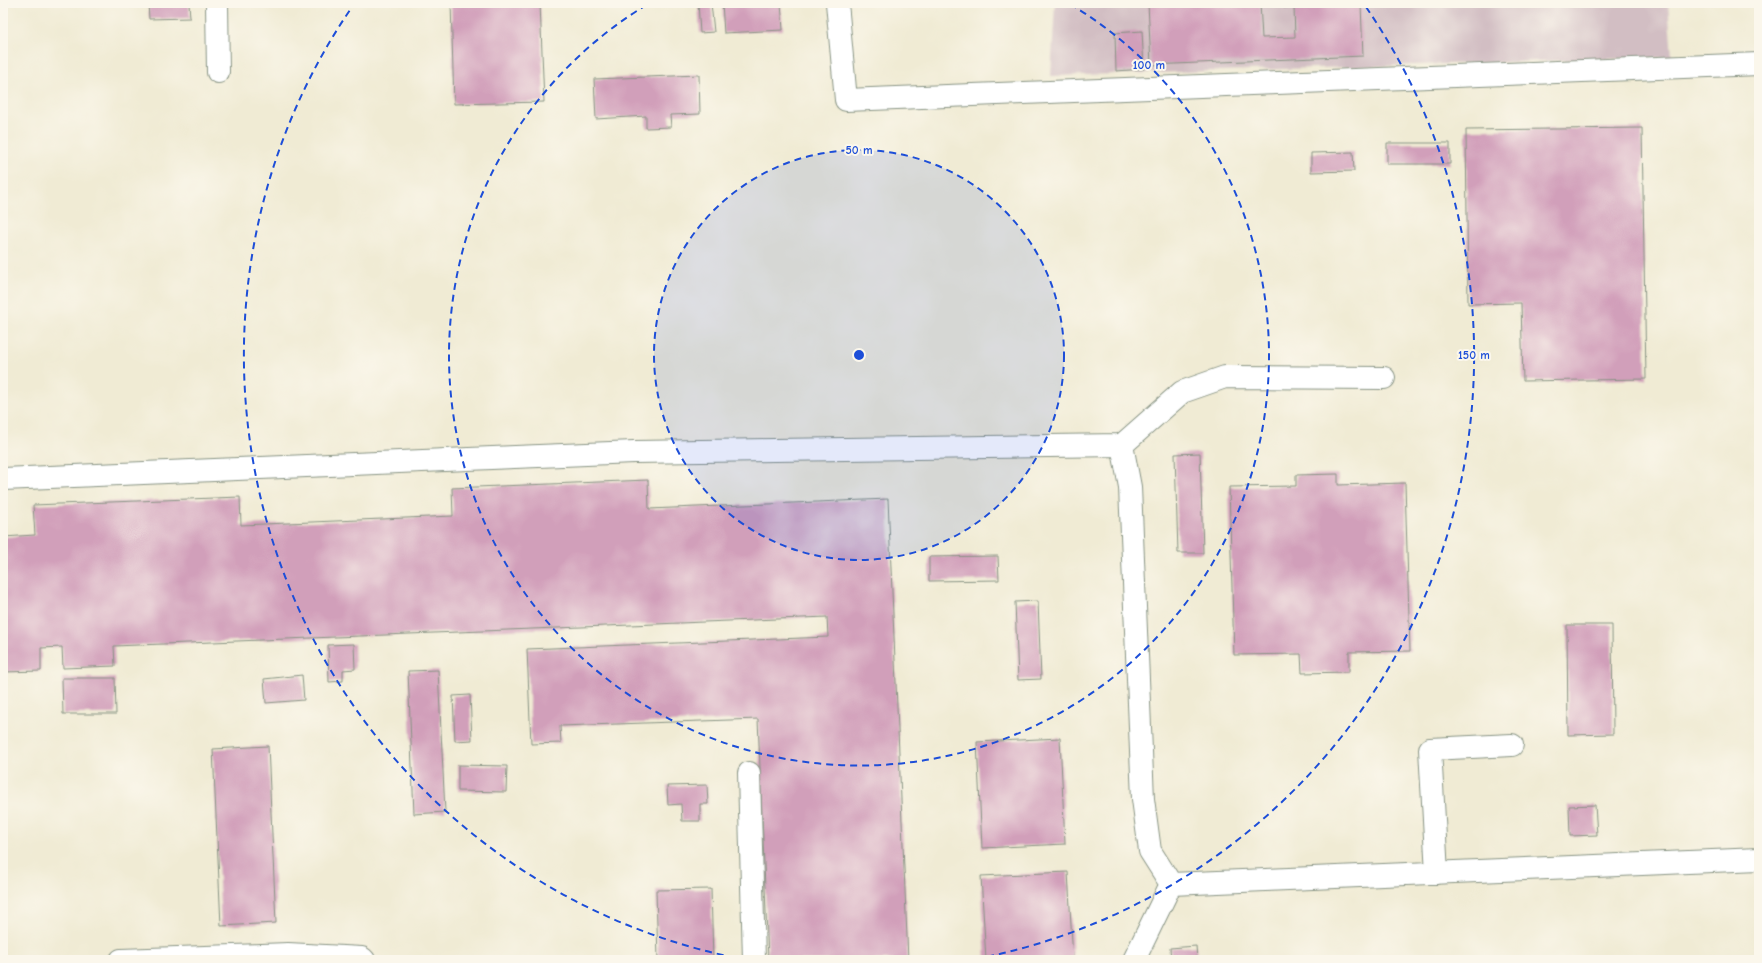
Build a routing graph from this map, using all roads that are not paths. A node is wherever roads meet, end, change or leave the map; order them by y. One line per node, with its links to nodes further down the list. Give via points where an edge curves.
1 (217, 3): 4 (lane)
2 (837, 3): 3 (lane, via 846,100)
3 (1759, 64)
4 (218, 72)
5 (1384, 378): 6 (lane, via 1224,377 1182,392)
6 (1122, 445): 7 (lane, via 634,452); 12 (lane, via 1130,487 1143,799 1150,851)
7 (3, 479)
8 (1512, 745): 11 (lane, via 1430,749)
9 (749, 773): 15 (lane)
10 (1759, 859): 11 (lane)
11 (1436, 873): 12 (lane)
12 (1171, 884): 16 (lane)
13 (121, 960): 14 (lane, via 288,954)
14 (364, 960)
15 (754, 960)
16 (1134, 960)

